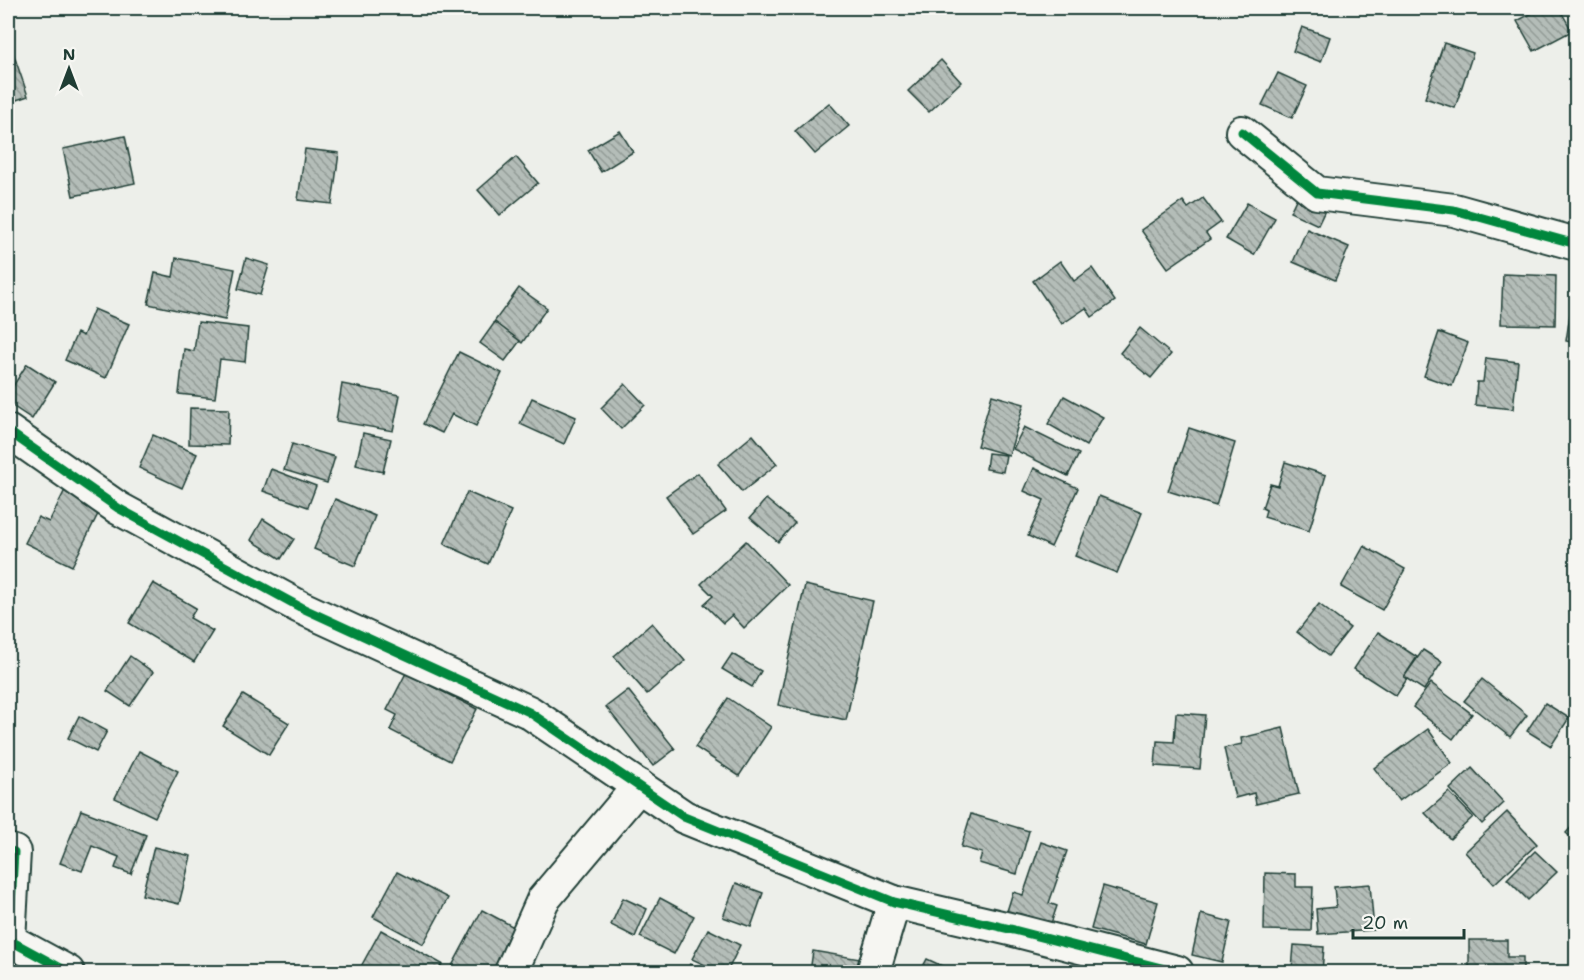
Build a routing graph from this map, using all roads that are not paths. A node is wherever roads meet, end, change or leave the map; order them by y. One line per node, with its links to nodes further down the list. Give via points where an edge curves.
1 (1242, 132): 2 (street, via 1317,193 1454,210)
2 (1576, 244)
3 (8, 431): 4 (street, via 118,508 300,607 529,712)
4 (639, 786): 6 (street, via 684,817); 8 (street, via 543,900)
5 (8, 850): 7 (street, via 14,852 9,940)
6 (894, 902): 9 (street); 10 (street)
7 (68, 972)
8 (511, 972)
9 (873, 972)
10 (1178, 972)

